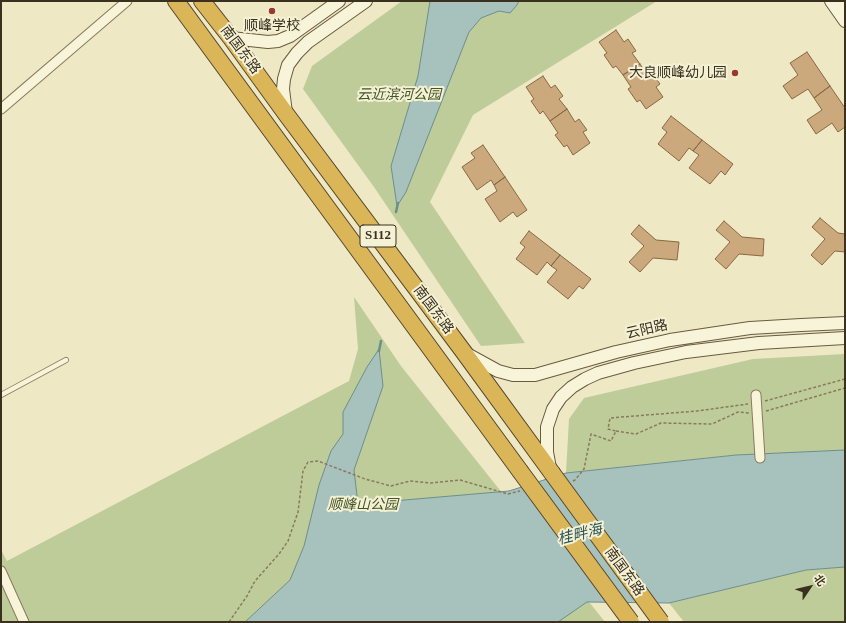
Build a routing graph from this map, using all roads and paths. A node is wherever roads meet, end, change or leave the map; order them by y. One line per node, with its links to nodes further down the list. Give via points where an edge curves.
1 (127, 1): 9 (street)
2 (176, 1): 30 (highway, 南国东路 / S112, bridge)
3 (202, 1): 8 (highway, 南国东路 / S112)
4 (339, 1): 8 (main road, via 290,36 278,41)
5 (366, 1): 10 (main road, via 308,42 288,65 283,90)
6 (831, 1): 7 (main road)
7 (845, 21)
8 (232, 38): 10 (highway, 南国东路 / S112)
9 (1, 109)
10 (286, 114): 14 (highway, 南国东路 / S112)
11 (845, 323): 13 (main road, 云阳路, via 750,328)
12 (845, 338): 15 (main road, 云阳路, via 760,343)
13 (670, 340): 14 (main road, 云阳路, via 616,352 543,374 524,376 498,371); 15 (main road, via 661,346 662,350)
14 (463, 351): 25 (highway, 南国东路 / S112)
15 (686, 352): 25 (main road, 云阳路, via 612,368 585,378 572,387 553,409 547,427 547,452)
16 (66, 360): 19 (lane)
17 (845, 379): 20 (path)
18 (845, 388): 21 (path)
19 (1, 395)
20 (757, 399): 21 (street); 22 (path, via 697,411)
21 (757, 413): 23 (path, via 738,412 712,424 661,423 636,434); 24 (street)
22 (610, 418)
23 (616, 431)
24 (760, 458)
25 (552, 473): 31 (highway, 南国东路 / S112, bridge)
26 (422, 482): 29 (path, via 410,481 391,486 318,461 308,462 302,471 298,512 288,541 255,581)
27 (1, 570): 28 (street)
28 (24, 622)
29 (229, 622)
30 (631, 622)
31 (661, 622)

